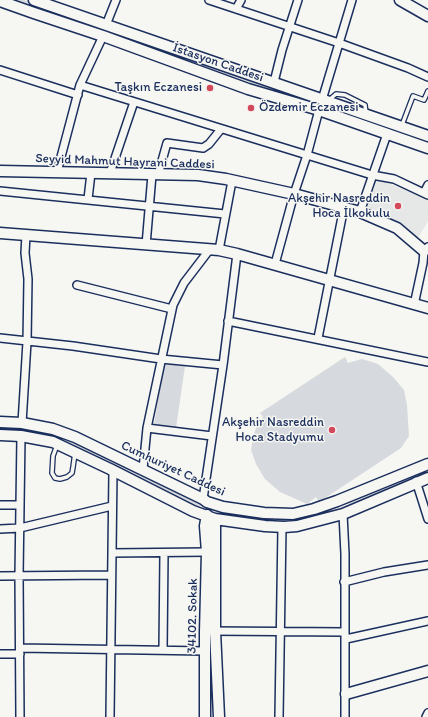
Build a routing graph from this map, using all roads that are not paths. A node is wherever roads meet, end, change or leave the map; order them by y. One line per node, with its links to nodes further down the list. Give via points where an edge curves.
1 (35, 0): 11 (main road, İstasyon Caddesi)
2 (116, 0): 11 (street)
3 (209, 0): 9 (street)
4 (241, 0): 9 (street)
5 (298, 0): 12 (street)
6 (352, 0): 14 (street)
7 (400, 0): 10 (main road)
8 (0, 1): 13 (main road, İstasyon Caddesi)
9 (236, 9): 12 (street)
10 (428, 16)
11 (106, 25): 13 (main road); 17 (main road, İstasyon Caddesi)
12 (290, 27): 14 (street); 17 (street)
13 (102, 36): 18 (street); 24 (main road, İstasyon Caddesi, via 248,88)
14 (339, 43): 16 (street); 22 (street)
15 (0, 70): 20 (street)
16 (428, 77)
17 (274, 82): 22 (main road, İstasyon Caddesi)
18 (80, 85): 20 (street); 23 (street)
19 (428, 91): 21 (lane)
20 (78, 95): 32 (street)
21 (427, 96): 25 (lane, via 424,100 413,96)
22 (325, 101): 25 (main road, İstasyon Caddesi)
23 (134, 102): 26 (street); 34 (street)
24 (319, 110): 27 (main road, İstasyon Caddesi); 30 (street)
25 (401, 126): 28 (main road, İstasyon Caddesi)
26 (221, 129): 30 (street); 35 (street, via 203,148 167,143)
27 (387, 134): 29 (main road, İstasyon Caddesi); 36 (street)
28 (428, 136)
29 (428, 148)
30 (307, 155): 36 (street); 40 (street)
31 (0, 171): 32 (main road, Seyyid Mahmut Hayrani Caddesi)
32 (57, 172): 33 (main road, Seyyid Mahmut Hayrani Caddesi)
33 (91, 173): 34 (main road, Seyyid Mahmut Hayrani Caddesi); 42 (street)
34 (110, 173): 35 (main road, Seyyid Mahmut Hayrani Caddesi)
35 (155, 175): 37 (main road, Seyyid Mahmut Hayrani Caddesi, via 211,176); 43 (street)
36 (372, 175): 41 (street, via 394,179); 45 (street)
37 (232, 181): 40 (main road, Seyyid Mahmut Hayrani Caddesi); 46 (street)
38 (428, 185): 41 (street)
39 (0, 191): 42 (street)
40 (294, 194): 44 (main road, Seyyid Mahmut Hayrani Caddesi); 53 (street)
41 (426, 194)
42 (88, 199): 43 (street)
43 (150, 206): 46 (street); 49 (street)
44 (344, 207): 45 (main road, Seyyid Mahmut Hayrani Caddesi); 54 (street)
45 (360, 212): 50 (main road, Seyyid Mahmut Hayrani Caddesi, via 397,228)
46 (225, 214): 51 (street)
47 (0, 233): 48 (main road)
48 (26, 235): 49 (main road); 62 (street)
49 (146, 245): 51 (main road)
50 (426, 249): 56 (street)
51 (215, 250): 52 (main road); 58 (street, via 184,283)
52 (237, 254): 53 (main road); 59 (street)
53 (275, 264): 54 (main road)
54 (330, 280): 56 (main road); 61 (street)
55 (77, 285): 58 (street)
56 (414, 305): 57 (main road)
57 (428, 308)
58 (172, 309): 63 (street)
59 (228, 321): 61 (street); 65 (street)
60 (0, 338): 62 (street)
61 (318, 338): 64 (street)
62 (27, 342): 63 (street); 67 (street)
63 (162, 359): 65 (street); 68 (street)
64 (427, 361)
65 (223, 365): 71 (street)
66 (0, 422): 67 (main road, Cumhuriyet Caddesi)
67 (22, 422): 70 (main road); 75 (main road, Cumhuriyet Caddesi, via 63,432)
68 (147, 428): 71 (street); 75 (street)
69 (0, 435): 70 (main road, Cumhuriyet Caddesi)
70 (21, 436): 72 (main road, Cumhuriyet Caddesi); 83 (street)
71 (212, 436): 80 (street)
72 (57, 444): 73 (main road, Cumhuriyet Caddesi); 73 (lane, via 53,456 52,473 55,478 67,477 72,473)
73 (75, 452): 76 (main road, Cumhuriyet Caddesi)
74 (428, 464): 77 (main road, Cumhuriyet Caddesi)
75 (142, 469): 80 (main road, Cumhuriyet Caddesi)
76 (114, 471): 84 (street); 86 (main road, Cumhuriyet Caddesi)
77 (412, 471): 79 (main road); 81 (main road, Cumhuriyet Caddesi)
78 (428, 478): 79 (main road, Cumhuriyet Caddesi)
79 (416, 482): 85 (main road, Cumhuriyet Caddesi); 87 (street)
80 (207, 501): 81 (main road, Cumhuriyet Caddesi, via 249,512 288,514); 86 (main road)
81 (337, 501): 85 (main road)
82 (0, 505): 83 (street)
83 (20, 505): 89 (street)
84 (112, 506): 89 (street); 93 (street)
85 (343, 514): 88 (main road, Cumhuriyet Caddesi, via 297,526); 98 (street)
86 (210, 517): 88 (main road, Cumhuriyet Caddesi, via 252,525); 91 (main road, 34102. Sokak, via 205,526); 100 (main road, 34102. Sokak)
87 (428, 519)
88 (282, 527): 101 (street)
89 (20, 528): 90 (street); 97 (street)
90 (0, 529)
91 (207, 552): 92 (street); 100 (main road, 34102. Sokak)
92 (164, 553): 93 (street); 104 (street)
93 (112, 554): 95 (street)
94 (428, 565): 98 (street)
95 (111, 575): 97 (street); 103 (street)
96 (0, 576): 97 (street)
97 (19, 576): 105 (street)
98 (344, 582): 102 (street)
99 (428, 621): 102 (street)
100 (210, 631): 101 (street); 106 (main road, 34102. Sokak); 114 (main road, 34102. Sokak)
101 (281, 632): 102 (street); 115 (street)
102 (345, 635): 109 (street)
103 (111, 650): 104 (street); 105 (street); 112 (street)
104 (163, 650): 106 (street)
105 (20, 651): 107 (street); 111 (street)
106 (205, 651): 113 (main road, 34102. Sokak)
107 (0, 654)
108 (428, 671): 109 (main road)
109 (346, 694): 116 (street)
110 (428, 713): 117 (street)
111 (20, 717)
112 (110, 717)
113 (205, 717)
114 (219, 717)
115 (279, 717)
116 (345, 717)
117 (426, 717)

